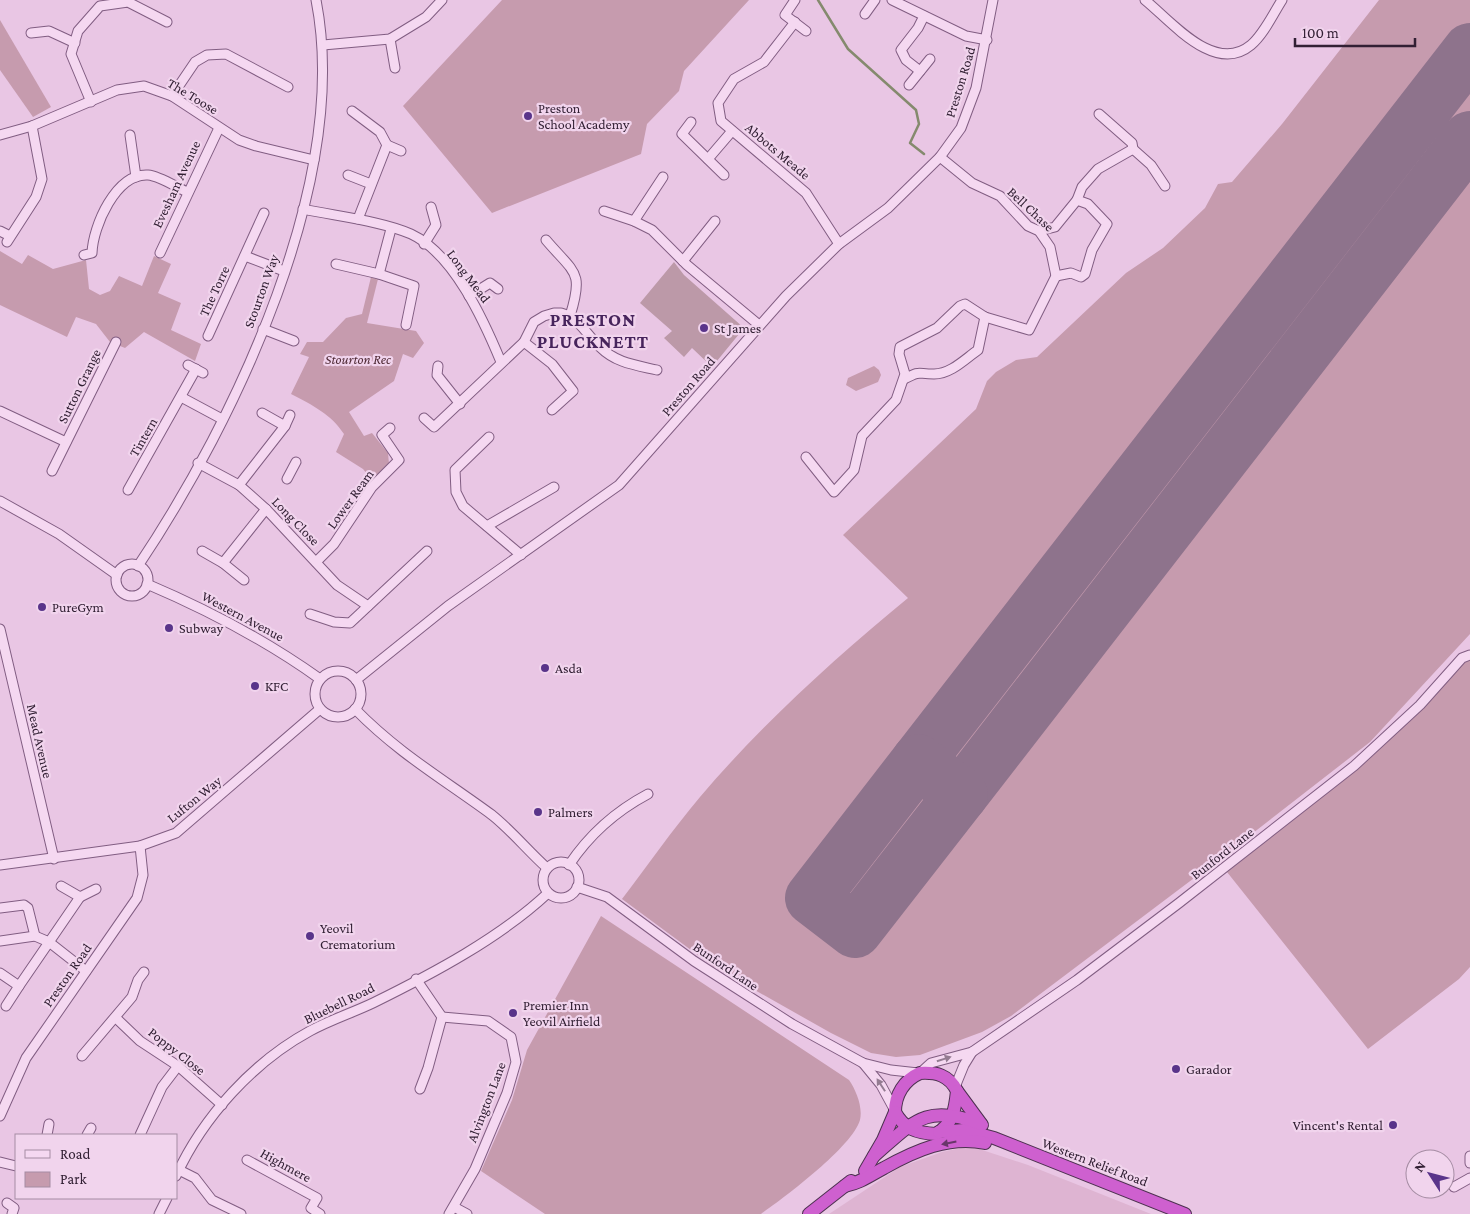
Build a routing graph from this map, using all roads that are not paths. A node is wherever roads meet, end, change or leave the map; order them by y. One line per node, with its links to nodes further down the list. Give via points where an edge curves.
1 (316, 0): 19 (street, Stourton Way)
2 (442, 0): 16 (street, via 426,17)
3 (795, 0): 13 (street, via 785,15)
4 (876, 0): 10 (street)
5 (892, 0): 11 (street)
6 (993, 0): 17 (street, Preston Road)
7 (1146, 0): 8 (street, via 1206,50 1232,54 1252,44)
8 (1282, 0)
9 (105, 2): 12 (street, via 128,2); 18 (street, via 78,31)
10 (864, 14)
11 (924, 16): 17 (street, via 966,36); 22 (street, via 901,50 906,60)
12 (167, 22)
13 (795, 22): 14 (street); 32 (street, Abbots Meade, via 764,62 734,79 718,103 721,122)
14 (806, 30)
15 (31, 34): 18 (street, via 49,31)
16 (390, 39): 19 (street); 21 (street)
17 (987, 40): 38 (street, Preston Road, via 976,88 961,128)
18 (75, 43): 26 (street, via 71,54)
19 (323, 45): 40 (street, Stourton Way, via 322,104)
20 (930, 59): 22 (street)
21 (395, 68)
22 (920, 71): 23 (street)
23 (909, 85)
24 (288, 87): 25 (street, via 226,54 207,55 195,62)
25 (172, 96): 26 (street, The Toose, via 152,88 132,87); 31 (street, The Toose)
26 (91, 102): 30 (street, The Toose)
27 (352, 111): 35 (street, via 380,132)
28 (1099, 114): 36 (street, via 1132,143)
29 (691, 122): 39 (street, via 682,134)
30 (32, 126): 33 (street, The Toose); 58 (street, via 42,179 36,197 8,239)
31 (219, 128): 40 (street, The Toose, via 256,146); 47 (street, Evesham Avenue)
32 (732, 131): 39 (street, Abbots Meade); 62 (street, Abbots Meade, via 806,193)
33 (0, 135)
34 (130, 135): 43 (street)
35 (387, 145): 37 (street); 45 (street)
36 (1133, 150): 46 (street, via 1151,165); 48 (street, via 1098,169 1082,187)
37 (401, 151)
38 (940, 157): 59 (street, Bell Chase, via 972,183 1000,196 1028,226); 62 (street, Preston Road, via 888,208)
39 (708, 159): 42 (street)
40 (314, 160): 50 (street, Stourton Way)
41 (348, 175): 45 (street)
42 (724, 175)
43 (136, 177): 47 (street, via 149,175); 65 (street, via 114,193 92,240 92,253)
44 (663, 177): 54 (street)
45 (372, 184): 53 (street)
46 (1165, 186)
47 (187, 192): 64 (street, Evesham Avenue)
48 (1078, 200): 56 (street); 71 (street, via 1088,204 1107,224 1092,250 1085,274 1081,277 1071,273)
49 (431, 207): 61 (street, via 436,225)
50 (303, 209): 53 (street, Long Mead); 69 (street, Stourton Way)
51 (604, 211): 54 (street)
52 (264, 213): 66 (street, The Torre)
53 (358, 219): 57 (street, Long Mead)
54 (634, 221): 67 (street, via 652,230)
55 (715, 221): 67 (street)
56 (1055, 227): 59 (street); 63 (street)
57 (391, 229): 61 (street, Long Mead, via 411,234); 70 (street)
58 (0, 231)
59 (1039, 231): 63 (street, Bell Chase)
60 (546, 240): 74 (street, via 577,276 578,290)
61 (424, 244): 73 (street, Long Mead, via 442,258)
62 (838, 244): 77 (street, Preston Road)
63 (1050, 246): 71 (street, Bell Chase)
64 (160, 253)
65 (84, 255)
66 (245, 256): 69 (street, The Torre); 79 (street, The Torre)
67 (682, 261): 77 (street)
68 (336, 264): 70 (street)
69 (284, 271): 78 (street, Stourton Way)
70 (379, 274): 76 (street, via 414,286)
71 (1056, 276): 75 (street, via 1029,330)
72 (498, 289): 73 (street, via 490,283)
73 (469, 296): 83 (street, Long Mead, via 480,311)
74 (570, 316): 82 (street, via 561,313 544,316 534,322); 86 (street, via 614,358 626,364)
75 (985, 317): 87 (street, via 978,350 950,370 934,374 920,371); 87 (street, via 965,304 937,328 900,347)
76 (406, 325)
77 (759, 325): 113 (street, Preston Road, via 620,485)
78 (263, 328): 80 (street); 95 (street, Stourton Way)
79 (207, 336)
80 (294, 341)
81 (116, 342): 99 (street, Sutton Grange)
82 (524, 342): 83 (street); 90 (street, via 552,364 573,391)
83 (501, 362): 89 (street)
84 (438, 366): 89 (street, via 437,376)
85 (196, 369): 88 (street, Tintern)
86 (657, 370)
87 (904, 379): 100 (street, via 896,400 862,436 854,470 834,492)
88 (181, 397): 95 (street); 107 (street, Tintern)
89 (460, 404): 94 (street, via 434,429)
90 (552, 410)
91 (0, 411): 99 (street, Sutton Grange)
92 (262, 413): 96 (street)
93 (290, 415): 96 (street)
94 (424, 418)
95 (222, 419): 102 (street, Stourton Way)
96 (285, 426): 105 (street)
97 (390, 428): 114 (street, Lower Ream, via 382,435 399,460 372,487 334,544)
98 (489, 437): 110 (street, via 485,447 455,470 456,492 463,506)
99 (66, 442): 103 (street, Sutton Grange)
100 (806, 458)
101 (296, 462): 104 (street)
102 (198, 463): 105 (street, Long Close); 116 (street, Stourton Way, via 168,521)
103 (52, 471)
104 (287, 479)
105 (239, 485): 109 (street, Long Close)
106 (554, 487): 110 (street)
107 (128, 490)
108 (0, 501): 117 (street, via 59,534)
109 (266, 509): 114 (street, Long Close); 115 (street)
110 (487, 526): 113 (street)
111 (427, 551): 120 (street)
112 (202, 552): 115 (street)
113 (521, 555): 125 (street, Preston Road, via 448,606)
114 (316, 562): 120 (street, Long Close, via 337,585)
115 (223, 563): 118 (street)
116 (138, 566): 117 (street, via 123,567); 119 (street, via 147,575)
117 (117, 575): 119 (street, via 118,589 130,596 139,594)
118 (244, 580)
119 (147, 584): 124 (street, Western Avenue, via 184,599 256,638)
120 (368, 606): 121 (street, via 350,623 334,622)
121 (310, 614)
122 (0, 629): 130 (street, Mead Avenue)
123 (1470, 655): 151 (street, Bunford Lane, via 1462,658 1389,735 1318,796 1077,980)
124 (320, 679): 125 (street, via 338,671); 126 (street, via 315,694)
125 (356, 680): 127 (street, via 361,692)
126 (320, 709): 127 (street, via 336,717); 129 (street, Lufton Way, via 188,824 161,840)
127 (355, 709): 133 (street, via 402,753 507,828)
128 (648, 794): 132 (street, via 602,826)
129 (140, 846): 130 (street, Lufton Way); 143 (street, Preston Road, via 144,875 137,898)
130 (54, 859): 131 (street, Lufton Way)
131 (0, 865)
132 (570, 865): 133 (street, via 558,863); 135 (street, via 576,872)
133 (547, 868): 137 (street, via 543,884)
134 (61, 886): 138 (street)
135 (577, 886): 137 (street, via 570,896 564,898); 153 (street, Bunford Lane, via 607,897 694,962 757,1003)
136 (96, 889): 138 (street)
137 (548, 893): 146 (street, Bluebell Road, via 523,917)
138 (80, 897): 142 (street)
139 (0, 908): 140 (street, via 24,905 28,908)
140 (34, 936): 141 (street); 142 (street)
141 (0, 941)
142 (49, 942): 143 (street); 147 (street)
143 (86, 971): 158 (street, Preston Road)
144 (144, 972): 150 (street, via 132,998)
145 (0, 973): 147 (street)
146 (416, 979): 149 (street); 159 (street, Bluebell Road, via 372,1004 310,1031 259,1068)
147 (19, 986): 148 (street)
148 (6, 1006)
149 (442, 1017): 156 (street); 184 (street, Alvington Lane, via 488,1021 511,1038 516,1062 507,1093 475,1169)
150 (116, 1018): 152 (street); 154 (street, Poppy Close, via 140,1040)
151 (972, 1052): 155 (street, Bunford Lane, one-way to 151, via 931,1063); 157 (street, Bunford Lane)
152 (82, 1056)
153 (863, 1063): 155 (street, Bunford Lane); 160 (street, Bunford Lane, one-way to 153, via 881,1085)
154 (178, 1066): 159 (street, Poppy Close); 168 (street, via 162,1088)
155 (919, 1073): 157 (highway, Western Relief Road, via 948,1078); 160 (highway, via 900,1089)
156 (420, 1089)
157 (956, 1089): 161 (highway); 164 (highway, Western Relief Road)
158 (4, 1096): 162 (street, Preston Road)
159 (222, 1105): 178 (street, Bluebell Road)
160 (894, 1111): 165 (highway); 171 (highway)
161 (954, 1115): 164 (highway); 165 (highway, via 930,1115); 166 (highway)
162 (0, 1116)
163 (49, 1124): 167 (street)
164 (981, 1124): 169 (highway, Western Relief Road)
165 (908, 1127): 166 (highway, via 919,1132); 171 (highway)
166 (937, 1133): 169 (highway, Western Relief Road, via 964,1130); 177 (highway)
167 (47, 1134)
168 (140, 1134)
169 (994, 1138): 170 (highway, Western Relief Road)
170 (1014, 1146): 180 (highway, one-way to 180, via 999,1148 971,1140 935,1146 883,1168 864,1181); 191 (highway, Western Relief Road)
171 (874, 1156): 177 (highway)
172 (1470, 1156): 175 (street)
173 (248, 1160): 188 (street, Highmere, via 318,1198 311,1208)
174 (0, 1162): 176 (street)
175 (1470, 1163)
176 (15, 1166)
177 (865, 1171): 180 (highway)
178 (178, 1173): 187 (street, via 194,1178 212,1200)
179 (1470, 1178): 181 (street)
180 (845, 1186): 190 (highway)
181 (1455, 1186)
182 (166, 1199): 185 (street)
183 (7, 1203): 186 (street, via 14,1208)
184 (452, 1210): 189 (street)
185 (160, 1212)
186 (12, 1214)
187 (241, 1214)
188 (320, 1214)
189 (467, 1214)
190 (809, 1214)
191 (1185, 1214)

